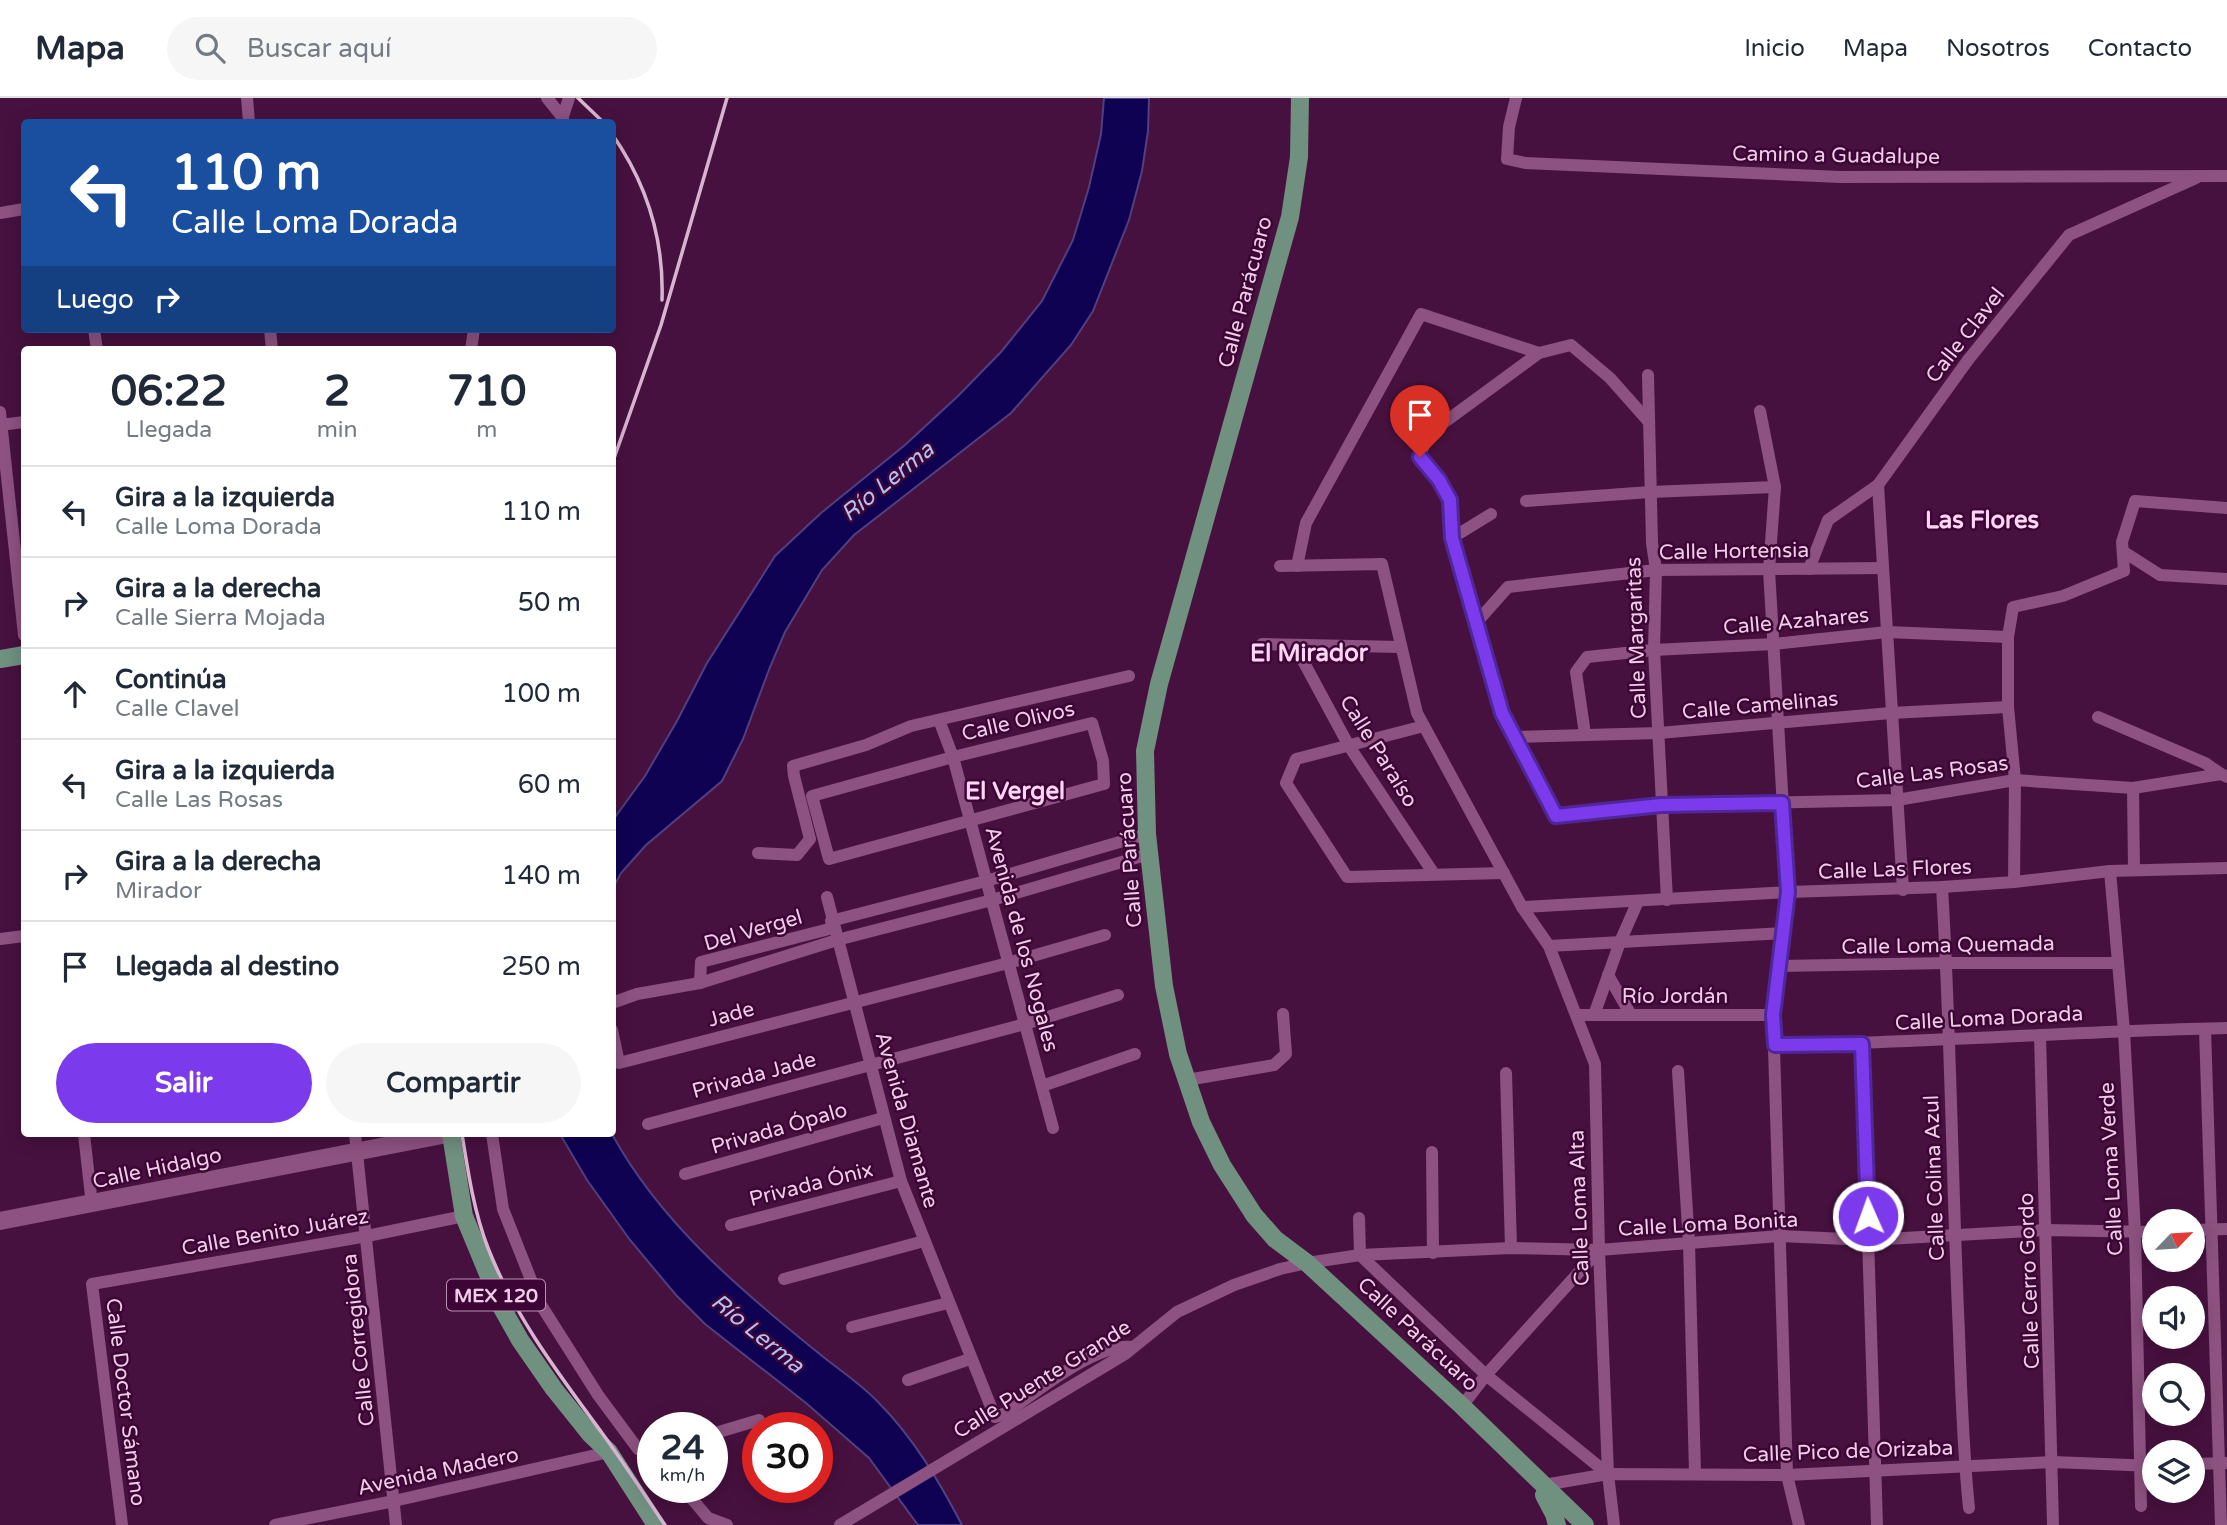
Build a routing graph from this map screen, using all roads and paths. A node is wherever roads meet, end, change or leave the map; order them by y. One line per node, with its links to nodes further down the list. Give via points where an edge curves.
1 (247, 98): 6 (street)
2 (547, 98): 7 (street)
3 (569, 98): 8 (street)
4 (1300, 98): 64 (main road, Calle Parácuaro, via 1299,157 1290,217 1159,684 1145,751)
5 (1516, 98): 9 (street, Camino a Guadalupe, via 1507,159 1525,163 1840,177)
6 (249, 119)
7 (561, 119)
8 (562, 119)
9 (2200, 176): 10 (street, Camino a Guadalupe); 19 (street, Calle Clavel, via 2069,235 1968,360)
10 (2227, 176)
11 (21, 210): 12 (street)
12 (0, 213)
13 (1539, 353): 18 (street, via 1571,345 1610,378); 25 (street, via 1427,435 1420,457 1450,500); 28 (street, via 1421,314 1306,523)
14 (1648, 375): 18 (street, Calle Margaritas)
15 (1760, 411): 20 (street)
16 (1, 421): 17 (street); 33 (street)
17 (21, 422)
18 (1649, 422): 21 (street, Calle Margaritas)
19 (1878, 485): 29 (street); 30 (street, Calle Clavel, via 1828,520)
20 (1774, 487): 21 (street); 32 (street)
21 (1650, 492): 22 (street); 31 (street, Calle Margaritas)
22 (1526, 501)
23 (2227, 508): 26 (street, via 2135,501 2122,542)
24 (1491, 514): 25 (street)
25 (1452, 538): 35 (street)
26 (2124, 552): 34 (street, via 2160,575); 37 (street, via 2123,571 2063,596 2013,607)
27 (1280, 566): 28 (street)
28 (1297, 566): 41 (street, via 1382,565)
29 (1883, 568): 30 (street, Calle Hortensia); 36 (street)
30 (1809, 569): 32 (street, Calle Hortensia)
31 (1656, 570): 32 (street, Calle Hortensia); 35 (street, Calle Hortensia, via 1508,587); 42 (street, Calle Margaritas)
32 (1769, 570): 39 (street)
33 (21, 576)
34 (2227, 579)
35 (1475, 623): 54 (street, via 1502,713)
36 (1887, 632): 37 (street, Calle Azahares); 39 (street, Calle Azahares); 47 (street)
37 (2008, 637): 46 (street)
38 (1262, 644): 40 (street)
39 (1774, 644): 42 (street, Calle Azahares); 50 (street)
40 (1295, 646): 41 (street); 55 (street, Calle Paraíso)
41 (1401, 647): 51 (street)
42 (1654, 650): 52 (street, Calle Margaritas); 53 (street, Calle Azahares, via 1587,657 1576,672)
43 (21, 656): 44 (main road)
44 (0, 659)
45 (1129, 676): 49 (street)
46 (2008, 706): 47 (street, Calle Camelinas); 58 (street)
47 (1891, 713): 50 (street, Calle Camelinas); 60 (street)
48 (2098, 717): 57 (street, via 2205,763)
49 (939, 720): 56 (street, Avenida de los Nogales); 65 (street, via 793,766 810,839 797,855)
50 (1779, 722): 52 (street, Calle Camelinas); 61 (street)
51 (1424, 726): 55 (street); 70 (street)
52 (1659, 733): 53 (street, Calle Camelinas); 62 (street, Calle Margaritas)
53 (1585, 734): 54 (street, Calle Camelinas)
54 (1514, 737): 62 (street, Calle Las Rosas, via 1556,816)
55 (1349, 746): 71 (street, Calle Paraíso); 71 (street, via 1296,759 1286,783 1347,877)
56 (953, 757): 63 (street, Avenida de los Nogales); 63 (street, Calle Olivos, via 1092,723 1104,784); 63 (street, Calle Olivos, via 812,796 829,859)
57 (2224, 776): 59 (street, Calle Las Rosas)
58 (2015, 780): 59 (street, Calle Las Rosas); 60 (street, Calle Las Rosas); 73 (street)
59 (2133, 788): 68 (street)
60 (1897, 800): 61 (street, Calle Las Rosas); 75 (street)
61 (1782, 803): 62 (street, Calle Las Rosas); 76 (street)
62 (1661, 805): 79 (street, Calle Margaritas)
63 (970, 819): 72 (street, Avenida de los Nogales)
64 (1147, 834): 66 (main road, Calle Parácuaro); 72 (street)
65 (758, 853)
66 (1149, 855): 78 (street); 116 (main road, Calle Parácuaro, via 1164,986)
67 (2227, 868): 68 (street, Calle Las Flores)
68 (2134, 870): 69 (street, Calle Las Flores)
69 (2110, 871): 73 (street, Calle Las Flores); 91 (street, Calle Loma Verde)
70 (1504, 873): 71 (street); 81 (street)
71 (1434, 874)
72 (986, 881): 78 (street, Avenida de los Nogales); 82 (street)
73 (2014, 882): 74 (street, Calle Las Flores)
74 (1942, 887): 75 (street, Calle Las Flores); 89 (street, Calle Colina Azul)
75 (1903, 890): 76 (street, Calle Las Flores)
76 (1788, 892): 79 (street, Calle Las Flores); 83 (street)
77 (827, 897): 82 (street, Avenida Diamante)
78 (992, 900): 82 (street); 90 (street, Avenida de los Nogales)
79 (1667, 900): 80 (street, Calle Las Flores)
80 (1638, 901): 81 (street, Calle Las Flores); 87 (street)
81 (1522, 907): 88 (street, Calle Loma Alta)
82 (834, 930): 94 (street, Del Vergel); 94 (street, Del Vergel, via 701,962); 96 (street, Avenida Diamante)
83 (1783, 933): 87 (street); 92 (street)
84 (1105, 935): 90 (street, Jade)
85 (21, 936): 86 (street)
86 (0, 939)
87 (1620, 942): 88 (street); 93 (street)
88 (1549, 946): 102 (street, Calle Loma Alta)
89 (1947, 962): 91 (street, Calle Loma Quemada); 92 (street, Calle Loma Quemada); 108 (street, Calle Colina Azul)
90 (1009, 963): 96 (street, Jade); 103 (street, Avenida de los Nogales)
91 (2118, 963): 106 (street, Calle Loma Verde)
92 (1779, 966): 101 (street)
93 (1608, 975): 99 (street); 100 (street)
94 (700, 982): 97 (street, Del Vergel)
95 (1118, 995): 103 (street, Privada Jade)
96 (853, 1001): 111 (street, Jade, via 620,1063); 113 (street, Avenida Diamante)
97 (616, 1002)
98 (1283, 1014): 116 (street, via 1286,1054 1274,1065)
99 (1594, 1015): 100 (street, Río Jordán); 102 (street, Río Jordán)
100 (1631, 1015): 101 (street, Río Jordán)
101 (1773, 1015): 110 (street)
102 (1577, 1016): 147 (street, Calle Loma Alta, via 1595,1064)
103 (1025, 1024): 113 (street, Privada Jade); 117 (street, Avenida de los Nogales)
104 (2227, 1028): 105 (street, Calle Loma Dorada)
105 (2205, 1029): 106 (street, Calle Loma Dorada); 135 (street)
106 (2124, 1031): 107 (street, Calle Loma Dorada); 138 (street, Calle Loma Verde)
107 (2040, 1035): 108 (street, Calle Loma Dorada); 137 (street, Calle Cerro Gordo)
108 (1950, 1038): 109 (street, Calle Loma Dorada); 140 (street, Calle Colina Azul)
109 (1862, 1044): 110 (street, Calle Loma Dorada); 143 (street)
110 (1775, 1045): 142 (street)
111 (616, 1046)
112 (1135, 1054): 117 (street)
113 (869, 1063): 118 (street, Avenida Diamante); 119 (street, Privada Jade)
114 (1678, 1071): 145 (street)
115 (1506, 1073): 146 (street)
116 (1187, 1080): 150 (main road, Calle Parácuaro, via 1202,1122 1236,1189 1275,1239)
117 (1042, 1086): 120 (street, Avenida de los Nogales)
118 (883, 1118): 127 (street, Privada Ópalo); 128 (street, Avenida Diamante)
119 (648, 1124)
120 (1053, 1128)
121 (84, 1137): 129 (street)
122 (414, 1137): 125 (street, Calle Hidalgo)
123 (450, 1137): 130 (main road, MEX 120)
124 (492, 1137): 160 (street, via 503,1209 541,1305)
125 (356, 1142): 129 (street, Calle Hidalgo); 141 (street, Calle Corregidora)
126 (1432, 1152): 148 (street)
127 (685, 1174)
128 (901, 1181): 133 (street, Privada Ónix); 144 (street, Avenida Diamante)
129 (92, 1205): 132 (street, Calle Hidalgo)
130 (464, 1216): 141 (street, Calle Benito Juárez); 161 (main road, MEX 120, via 520,1340)
131 (1359, 1218): 149 (street)
132 (0, 1222)
133 (732, 1225)
134 (2205, 1229): 135 (street)
135 (2212, 1229): 136 (street); 163 (street)
136 (2227, 1229)
137 (2047, 1230): 138 (street, Calle Loma Bonita); 140 (street, Calle Loma Bonita); 162 (street, Calle Cerro Gordo)
138 (2135, 1232): 139 (street, Calle Loma Bonita); 165 (street, Calle Loma Verde)
139 (2142, 1232)
140 (1955, 1234): 143 (street, Calle Loma Bonita); 167 (street, Calle Colina Azul)
141 (367, 1236): 152 (street, Calle Benito Juárez); 173 (street, Calle Corregidora)
142 (1780, 1236): 143 (street, Calle Loma Bonita); 145 (street, Calle Loma Bonita); 171 (street)
143 (1868, 1240): 168 (street)
144 (924, 1241): 151 (street); 153 (street, Avenida Diamante)
145 (1689, 1243): 147 (street, Calle Loma Bonita); 169 (street)
146 (1511, 1248): 147 (street, Calle Loma Bonita); 148 (street, Calle Loma Bonita)
147 (1599, 1250): 157 (street); 170 (street, Calle Loma Alta)
148 (1433, 1253): 149 (street, Calle Loma Bonita)
149 (1360, 1255): 150 (street, Calle Loma Bonita); 157 (street)
150 (1307, 1263): 155 (street, Calle Puente Grande, via 1234,1285 1177,1312); 159 (main road, Calle Parácuaro)
151 (784, 1279)
152 (92, 1284): 178 (street, Calle Doctor Sámano)
153 (948, 1303): 154 (street); 156 (street, Avenida Diamante)
154 (852, 1327)
155 (1129, 1350): 156 (street, Avenida Diamante, via 1125,1346 1094,1356 999,1417 995,1417); 184 (street, Calle Puente Grande)
156 (970, 1359): 158 (street)
157 (1486, 1375): 159 (street); 170 (street)
158 (908, 1380)
159 (1462, 1406): 172 (main road, Calle Parácuaro)
160 (637, 1448)
161 (604, 1454): 173 (street, Avenida Madero); 181 (main road, MEX 120); 182 (main road, MEX 120)
162 (2053, 1462): 165 (street, Calle Pico de Orizaba); 167 (street, Calle Pico de Orizaba); 191 (street, Calle Cerro Gordo)
163 (2223, 1463): 164 (street); 192 (street)
164 (2205, 1464)
165 (2138, 1466): 166 (street, Calle Pico de Orizaba); 176 (street, Calle Loma Verde)
166 (2142, 1466)
167 (1965, 1467): 168 (street, Calle Pico de Orizaba); 177 (street, Calle Colina Azul)
168 (1876, 1472): 171 (street, Calle Pico de Orizaba); 190 (street)
169 (1695, 1473): 170 (street, Calle Pico de Orizaba); 171 (street, Calle Pico de Orizaba)
170 (1608, 1474): 172 (street, Calle Pico de Orizaba); 188 (street, Calle Loma Alta)
171 (1787, 1475): 189 (street)
172 (1539, 1481): 175 (main road); 185 (main road)
173 (394, 1501): 179 (street, Avenida Madero); 180 (street, Calle Corregidora)
174 (696, 1503): 183 (street, via 708,1518)
175 (1561, 1503): 186 (main road); 187 (main road)
176 (2141, 1506)
177 (1969, 1508)
178 (122, 1525)
179 (275, 1525)
180 (396, 1525)
181 (643, 1525)
182 (656, 1525)
183 (727, 1525)
184 (840, 1525)
185 (1557, 1525)
186 (1570, 1525)
187 (1585, 1525)
188 (1614, 1525)
189 (1799, 1525)
190 (1877, 1525)
191 (2053, 1525)
192 (2221, 1525)

